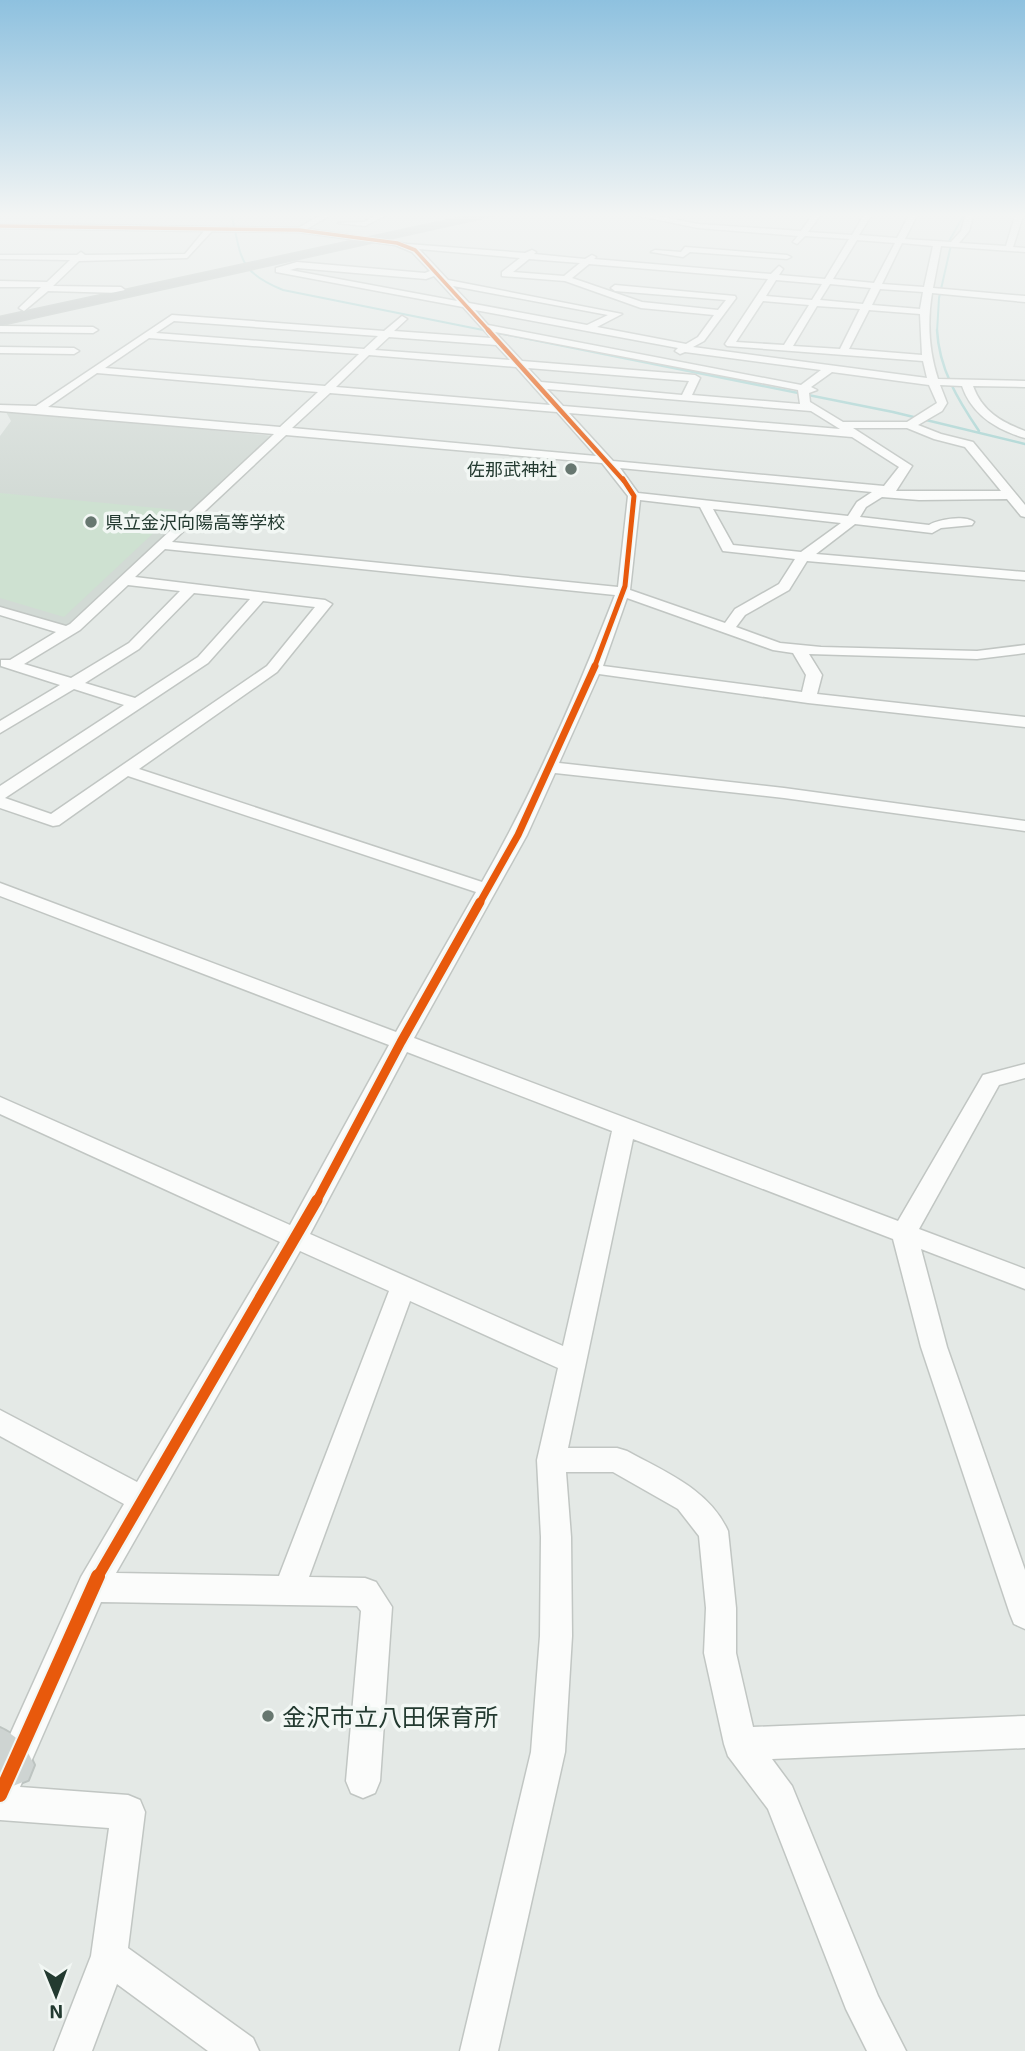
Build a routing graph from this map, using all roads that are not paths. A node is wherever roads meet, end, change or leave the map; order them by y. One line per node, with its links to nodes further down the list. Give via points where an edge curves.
1 (57, 309): 16 (highway)
2 (68, 309): 16 (highway)
3 (468, 309): 19 (street)
4 (485, 309): 17 (street)
5 (589, 309): 17 (street, via 617,314)
6 (681, 309): 14 (street)
7 (723, 309): 14 (street)
8 (754, 309): 24 (street, via 730,344)
9 (811, 309): 24 (street)
10 (863, 309): 28 (street)
11 (884, 309): 13 (street)
12 (924, 309): 13 (street)
13 (923, 312): 29 (street)
14 (720, 313): 23 (street, via 701,339)
15 (402, 319): 20 (street)
16 (2, 325): 18 (street)
17 (588, 328): 22 (street); 23 (street)
18 (93, 330)
19 (491, 333): 20 (street); 22 (street); 31 (street)
20 (386, 334): 21 (street, via 172,318); 27 (street)
21 (148, 335): 27 (street); 32 (street)
22 (559, 341): 30 (street)
23 (686, 348): 30 (street); 33 (street)
24 (787, 348): 28 (street)
25 (0, 350): 26 (street)
26 (74, 351)
27 (367, 352): 31 (street); 38 (street)
28 (843, 352): 29 (street)
29 (928, 358): 34 (street)
30 (660, 361): 39 (street)
31 (518, 363): 37 (street); 40 (street, via 695,378)
32 (95, 370): 38 (street); 42 (street)
33 (828, 370): 34 (street); 39 (street)
34 (934, 382): 35 (street); 44 (street, via 942,403)
35 (963, 384): 36 (street); 46 (street, via 979,410)
36 (1025, 384)
37 (538, 385): 40 (street); 43 (street)
38 (326, 390): 43 (street); 48 (street)
39 (807, 395): 40 (street); 45 (street)
40 (686, 398)
41 (0, 408): 42 (street)
42 (38, 409): 48 (street)
43 (561, 410): 49 (street); 51 (street)
44 (911, 424): 45 (street); 53 (street, via 969,444)
45 (839, 425): 49 (street)
46 (1006, 427): 47 (street); 50 (street)
47 (1025, 428)
48 (281, 432): 51 (street); 59 (street)
49 (854, 434): 52 (street, via 906,466 891,489)
50 (1025, 435)
51 (608, 462): 52 (street); 54 (street)
52 (882, 491): 53 (street, via 919,496); 57 (street, via 861,505)
53 (1010, 495): 56 (street)
54 (634, 496): 55 (street); 64 (street)
55 (704, 504): 57 (street); 60 (street, via 728,548)
56 (1025, 513)
57 (851, 522): 58 (street, via 932,529); 60 (street)
58 (968, 522)
59 (160, 545): 62 (street); 64 (street)
60 (803, 558): 61 (street); 67 (street, via 784,587 740,612)
61 (1025, 576)
62 (123, 580): 63 (street); 68 (street)
63 (191, 588): 65 (street); 73 (street, via 134,646)
64 (623, 592): 67 (street); 72 (street)
65 (260, 596): 75 (street, via 204,660); 79 (street, via 325,604 272,669)
66 (0, 611): 68 (street)
67 (728, 629): 69 (street, via 778,647)
68 (68, 631): 71 (street)
69 (798, 649): 70 (street, via 977,655); 74 (street, via 814,675)
70 (1025, 649)
71 (6, 663): 73 (street)
72 (594, 668): 74 (street); 78 (street)
73 (72, 684): 75 (street); 76 (street)
74 (808, 698): 77 (street)
75 (138, 704): 80 (street)
76 (4, 720)
77 (1025, 722)
78 (549, 766): 82 (street); 84 (street)
79 (126, 770): 81 (street, via 53,821); 84 (street)
80 (0, 794)
81 (0, 802)
82 (1025, 826)
83 (0, 889): 85 (street)
84 (488, 890): 85 (street)
85 (401, 1042): 88 (street); 90 (street)
86 (1025, 1071): 89 (street, via 991,1080)
87 (0, 1105): 90 (street)
88 (624, 1127): 89 (street); 93 (street)
89 (904, 1233): 91 (street); 99 (street, via 934,1347)
90 (294, 1239): 92 (street); 96 (street)
91 (1025, 1279)
92 (402, 1287): 93 (street); 98 (street)
93 (573, 1363): 95 (street)
94 (0, 1422): 96 (street)
95 (551, 1460): 101 (street, via 617,1460 688,1500 713,1531 721,1608 720,1653); 108 (street, via 556,1636 548,1752)
96 (143, 1500): 97 (street)
97 (92, 1587): 98 (street); 102 (street)
98 (289, 1590): 103 (street, via 365,1592 377,1607)
99 (1025, 1614)
100 (1025, 1732): 101 (street)
101 (740, 1744): 109 (street, via 780,1798 865,2008)
102 (4, 1770)
103 (363, 1781)
104 (0, 1803): 105 (street, via 128,1812)
105 (109, 1956): 106 (street); 107 (street)
106 (73, 2051)
107 (240, 2051)
108 (479, 2051)
109 (887, 2051)

